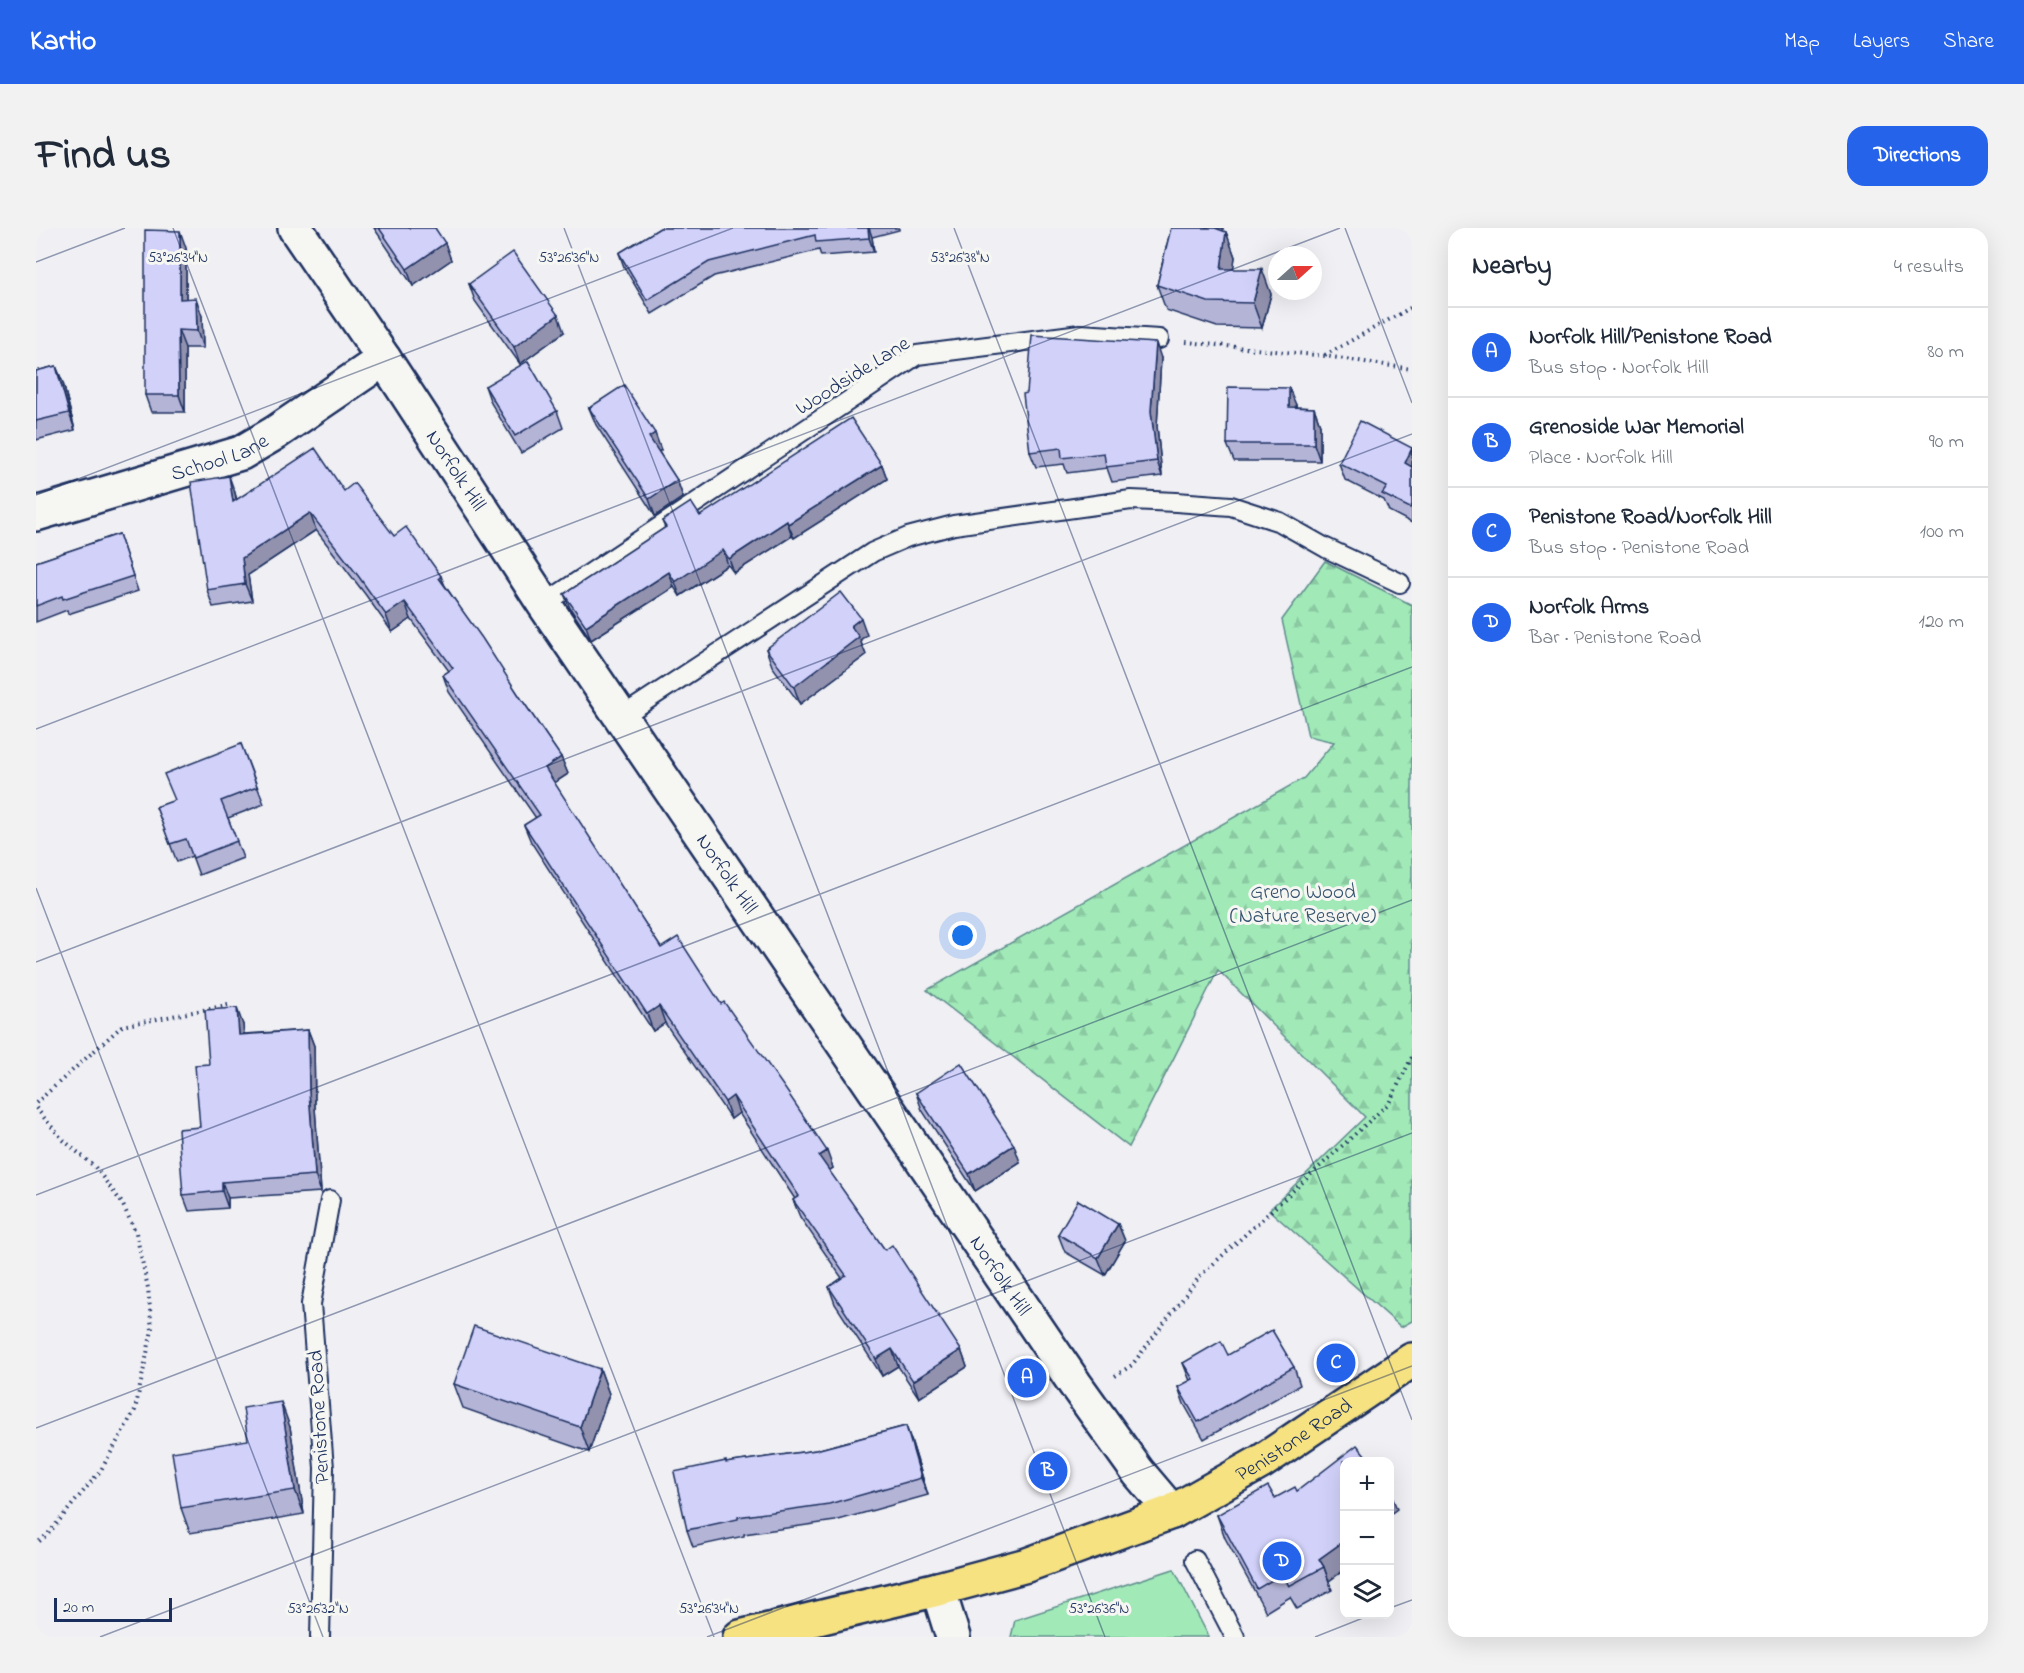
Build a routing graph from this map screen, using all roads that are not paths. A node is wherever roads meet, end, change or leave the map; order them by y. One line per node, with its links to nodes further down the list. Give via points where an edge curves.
1 (295, 228): 3 (street, Norfolk Hill)
2 (1159, 339): 6 (lane, Woodside Lane, via 1080,334 917,355)
3 (384, 359): 4 (street, School Lane, via 241,453); 6 (street, Norfolk Hill)
4 (36, 514)
5 (1400, 583): 7 (lane, via 1280,522 1231,506 1131,500 954,525 908,537 873,552)
6 (544, 604): 7 (street, Norfolk Hill)
7 (621, 717): 10 (street, Norfolk Hill, via 1083,1395)
8 (330, 1200): 13 (lane, Penistone Road, via 311,1304 324,1468)
9 (1412, 1360): 10 (highway, Penistone Road, via 1261,1462)
10 (1172, 1512): 12 (highway, Penistone Road, via 1027,1565)
11 (1195, 1560): 16 (lane)
12 (938, 1589): 14 (highway, Penistone Road); 15 (street)
13 (320, 1637)
14 (740, 1637)
15 (953, 1637)
16 (1235, 1637)

